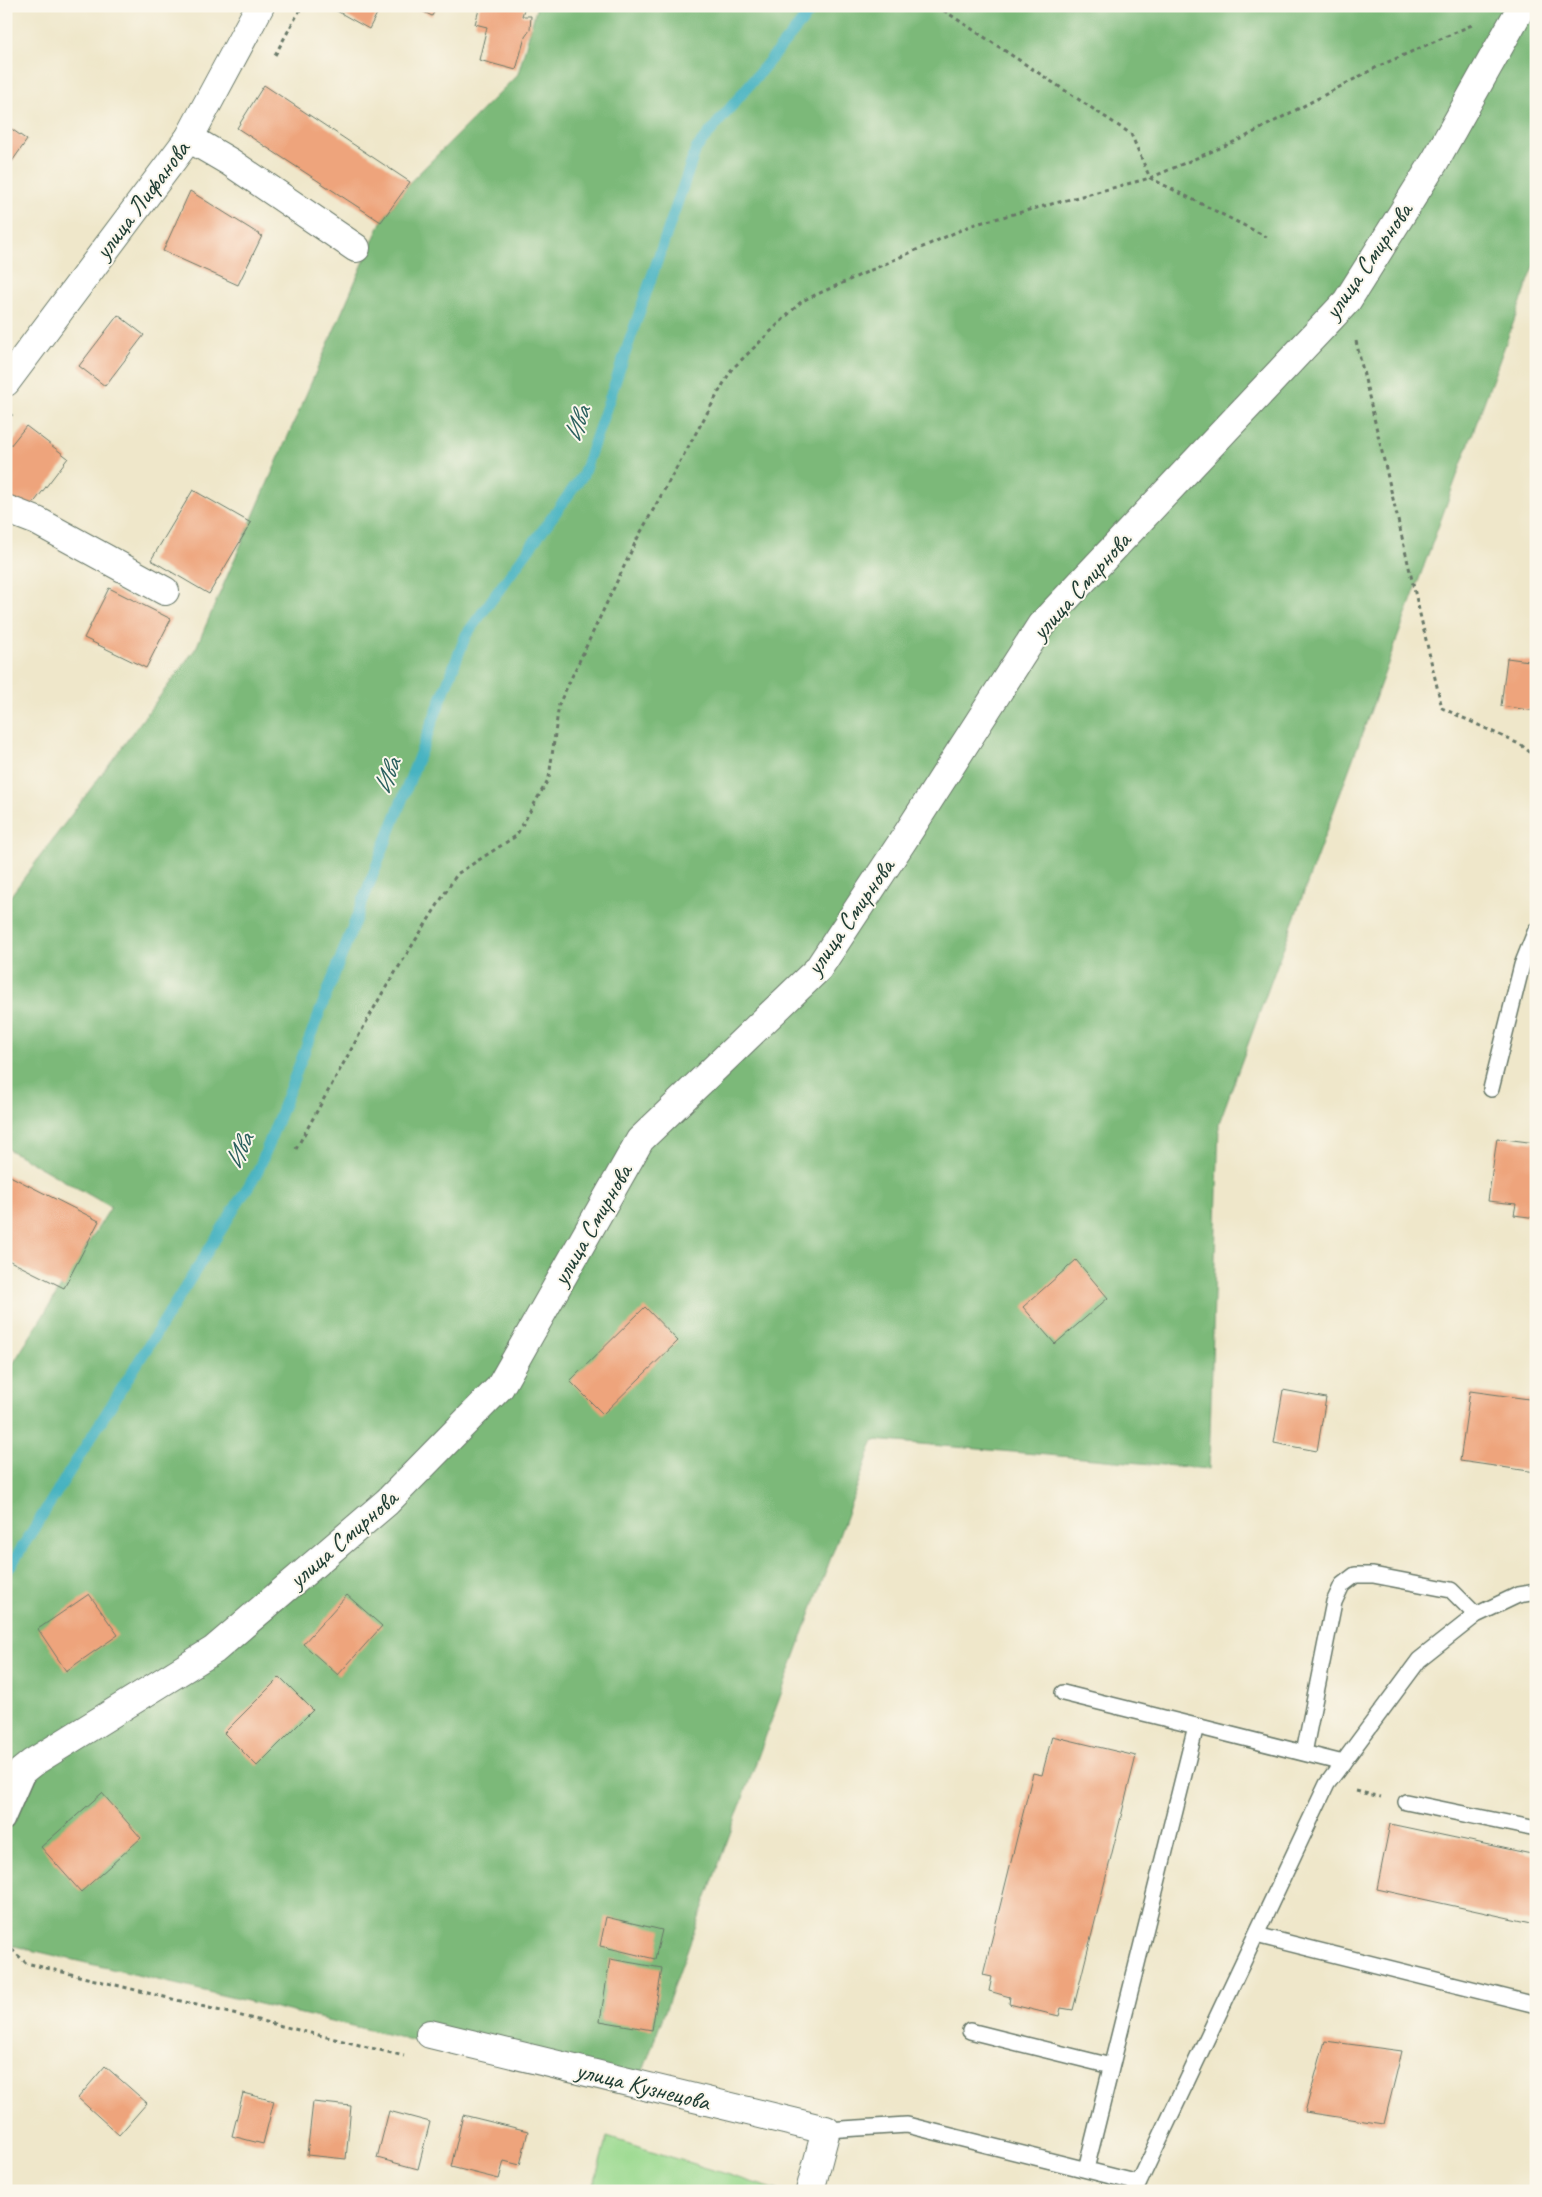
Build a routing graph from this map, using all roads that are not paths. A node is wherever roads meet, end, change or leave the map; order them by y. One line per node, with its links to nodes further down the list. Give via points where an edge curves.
1 (260, 6): 3 (street, улица Лифанова)
2 (1522, 6): 16 (street, улица Смирнова, via 1435,161 1347,301 1042,625 818,969 640,1140 500,1387 387,1502 214,1650)
3 (189, 138): 4 (street, via 230,162); 5 (street, улица Лифанова)
4 (356, 248)
5 (6, 382)
6 (6, 509): 7 (street, via 37,521)
7 (165, 591)
8 (1536, 930): 9 (lane, via 1522,965)
9 (1490, 1089)
10 (1536, 1592): 11 (lane, via 1518,1595)
11 (1476, 1615): 14 (lane, via 1451,1590 1373,1575 1355,1575 1342,1585 1334,1602); 15 (lane, via 1419,1660)
12 (1063, 1692): 13 (lane)
13 (1196, 1726): 14 (lane); 25 (lane)
14 (1304, 1753): 15 (lane)
15 (1343, 1763): 21 (lane, via 1327,1784)
16 (32, 1764): 17 (street, улица Смирнова); 19 (lane)
17 (6, 1784)
18 (1406, 1802): 20 (lane)
19 (6, 1822)
20 (1536, 1829)
21 (1256, 1935): 22 (lane); 28 (lane)
22 (1536, 2005)
23 (970, 2031): 25 (lane)
24 (430, 2034): 26 (street, улица Кузнецова)
25 (1111, 2066): 27 (lane)
26 (826, 2130): 27 (lane, via 907,2125); 29 (street)
27 (1086, 2169): 28 (lane)
28 (1137, 2187)
29 (810, 2191)

